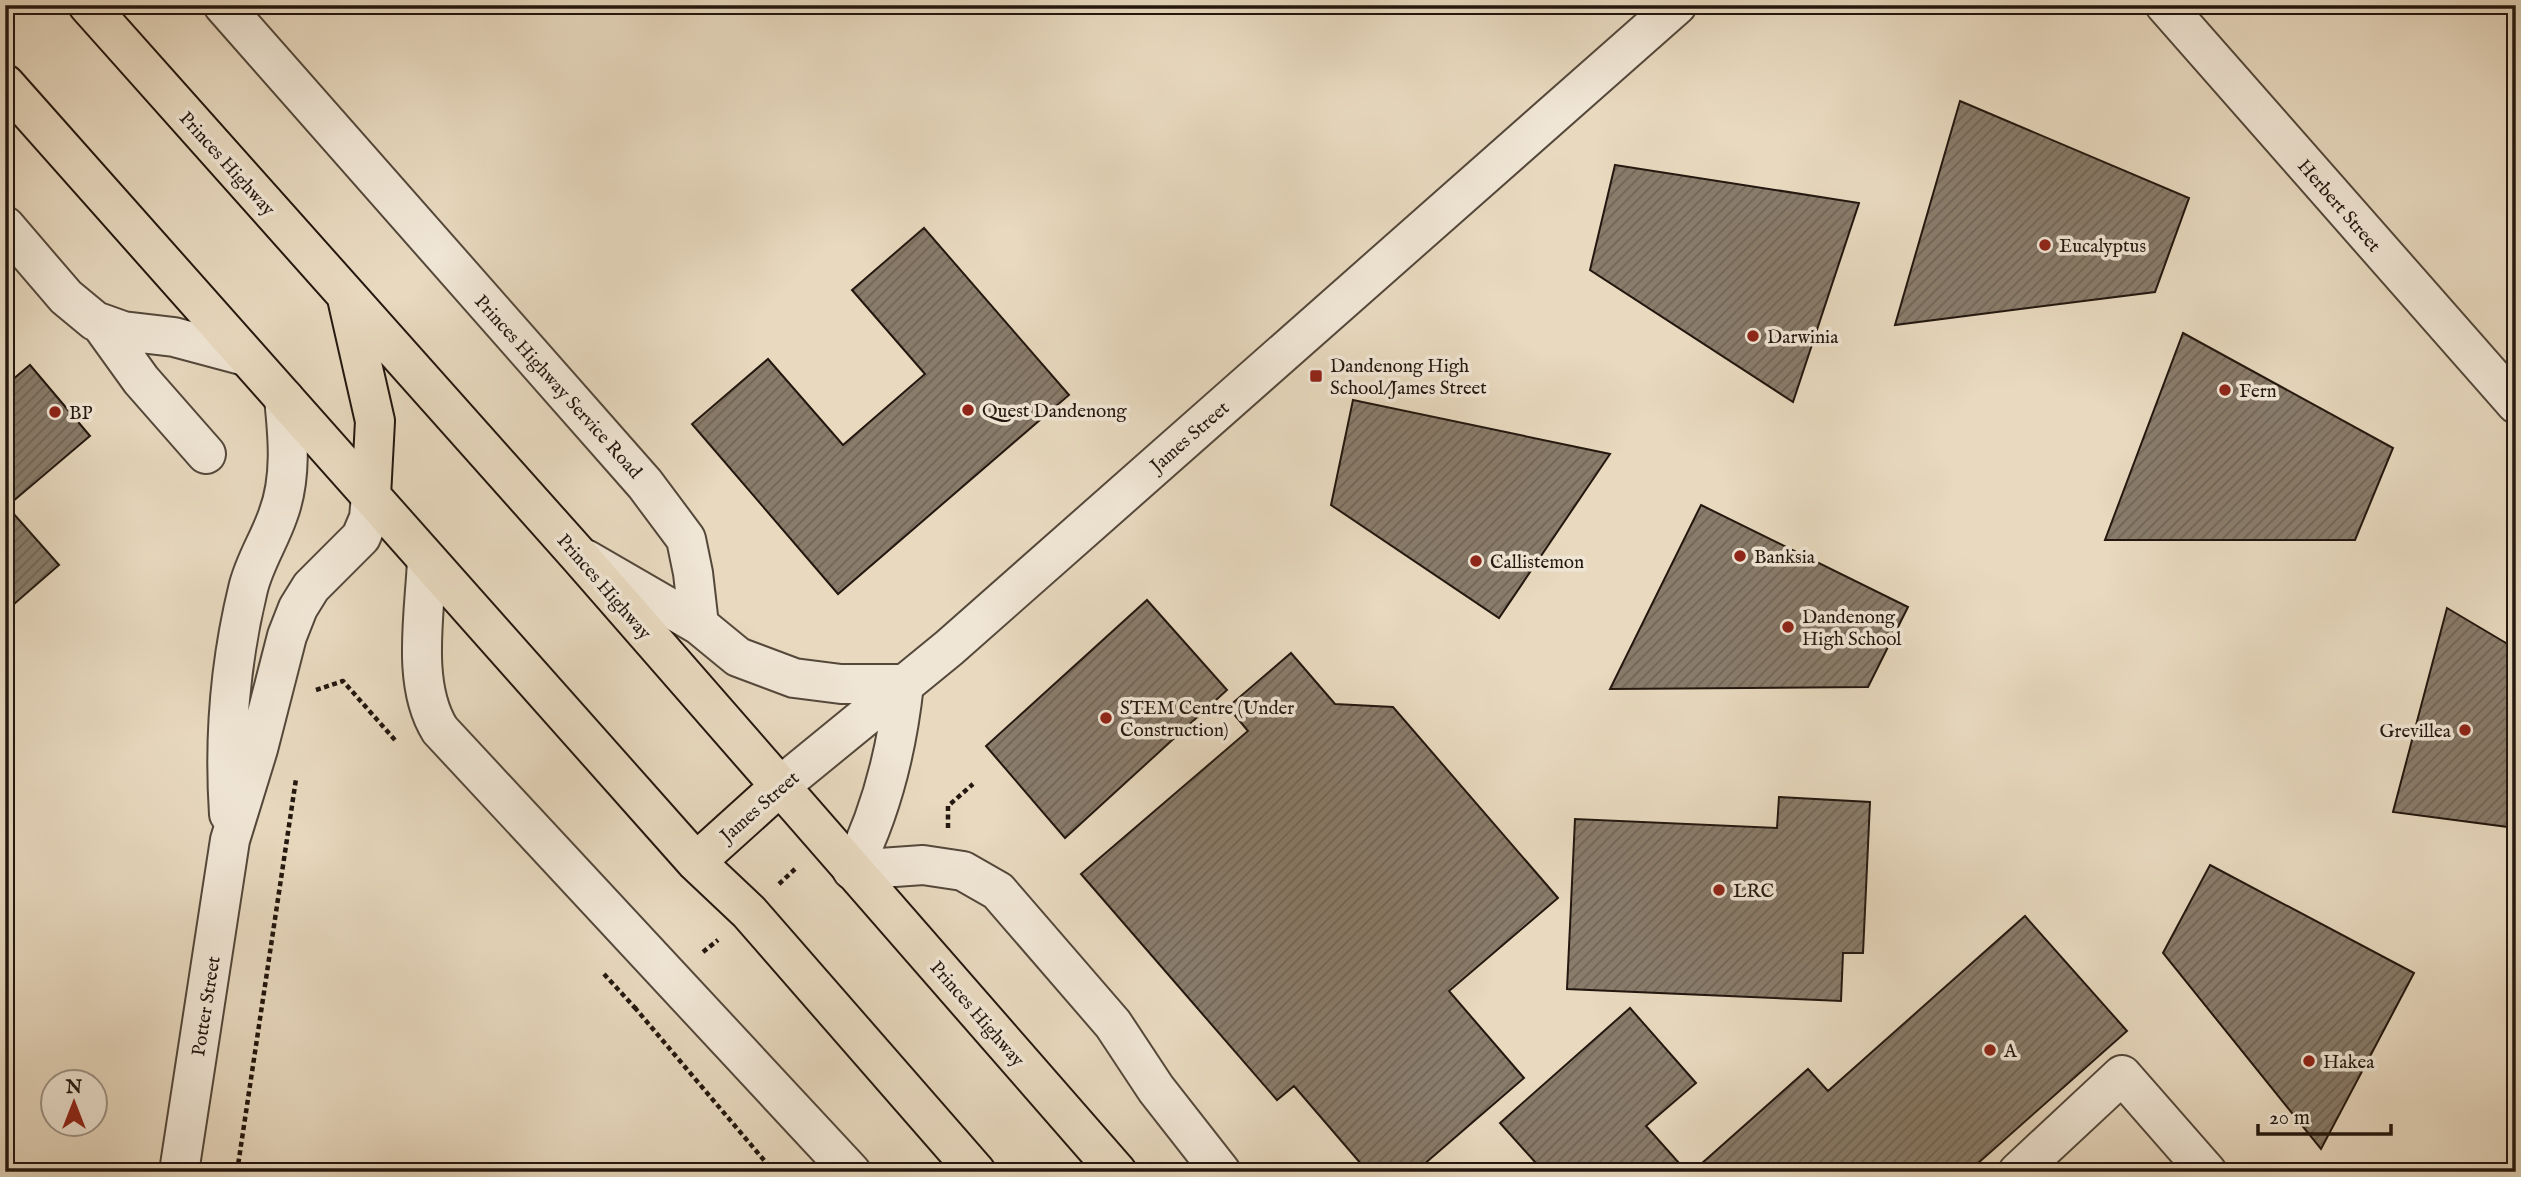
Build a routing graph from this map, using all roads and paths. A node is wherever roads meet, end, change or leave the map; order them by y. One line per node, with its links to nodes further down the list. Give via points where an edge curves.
1 (88, 5): 7 (highway, Princes Highway)
2 (223, 5): 16 (street, Princes Highway Service Road, via 645,484 686,539)
3 (2165, 5): 11 (street, Herbert Street)
4 (1666, 9): 17 (street, James Street)
5 (5, 84): 9 (highway)
6 (5, 226): 8 (street, via 66,297)
7 (346, 296): 13 (highway, via 375,421); 14 (highway, Princes Highway)
8 (100, 323): 9 (street); 12 (street, via 141,380)
9 (245, 356): 10 (highway)
10 (284, 398): 13 (highway); 19 (street, Potter Street, via 286,484 247,591)
11 (2516, 404)
12 (206, 454)
13 (371, 496): 15 (highway); 19 (street, Potter Street, via 361,537 320,577 298,608)
14 (580, 557): 16 (street); 23 (highway, Princes Highway)
15 (427, 560): 25 (highway); 30 (street, via 423,677 433,720)
16 (699, 625): 17 (street, via 738,657 794,678)
17 (904, 684): 23 (street, James Street); 27 (street, via 898,741 875,824)
18 (309, 692): 20 (path, via 343,681)
19 (246, 723): 32 (street, Potter Street)
20 (398, 743)
21 (298, 766): 33 (path)
22 (973, 784): 26 (path, via 948,806)
23 (779, 787): 24 (highway, Princes Highway); 25 (highway, James Street)
24 (818, 831): 27 (highway, Princes Highway); 28 (path, via 794,870)
25 (696, 862): 28 (highway)
26 (947, 869): 27 (street, via 923,865); 38 (street, via 963,871 998,891 1113,1024)
27 (852, 870): 37 (highway, Princes Highway)
28 (749, 912): 30 (path); 36 (highway)
29 (599, 968): 31 (path)
30 (673, 977): 31 (path); 35 (street)
31 (636, 1010): 34 (path)
32 (179, 1172)
33 (237, 1172)
34 (774, 1172)
35 (852, 1172)
36 (976, 1172)
37 (1117, 1172)
38 (1221, 1172)
39 (2018, 1172): 40 (street, via 2122,1074)
40 (2207, 1172)

